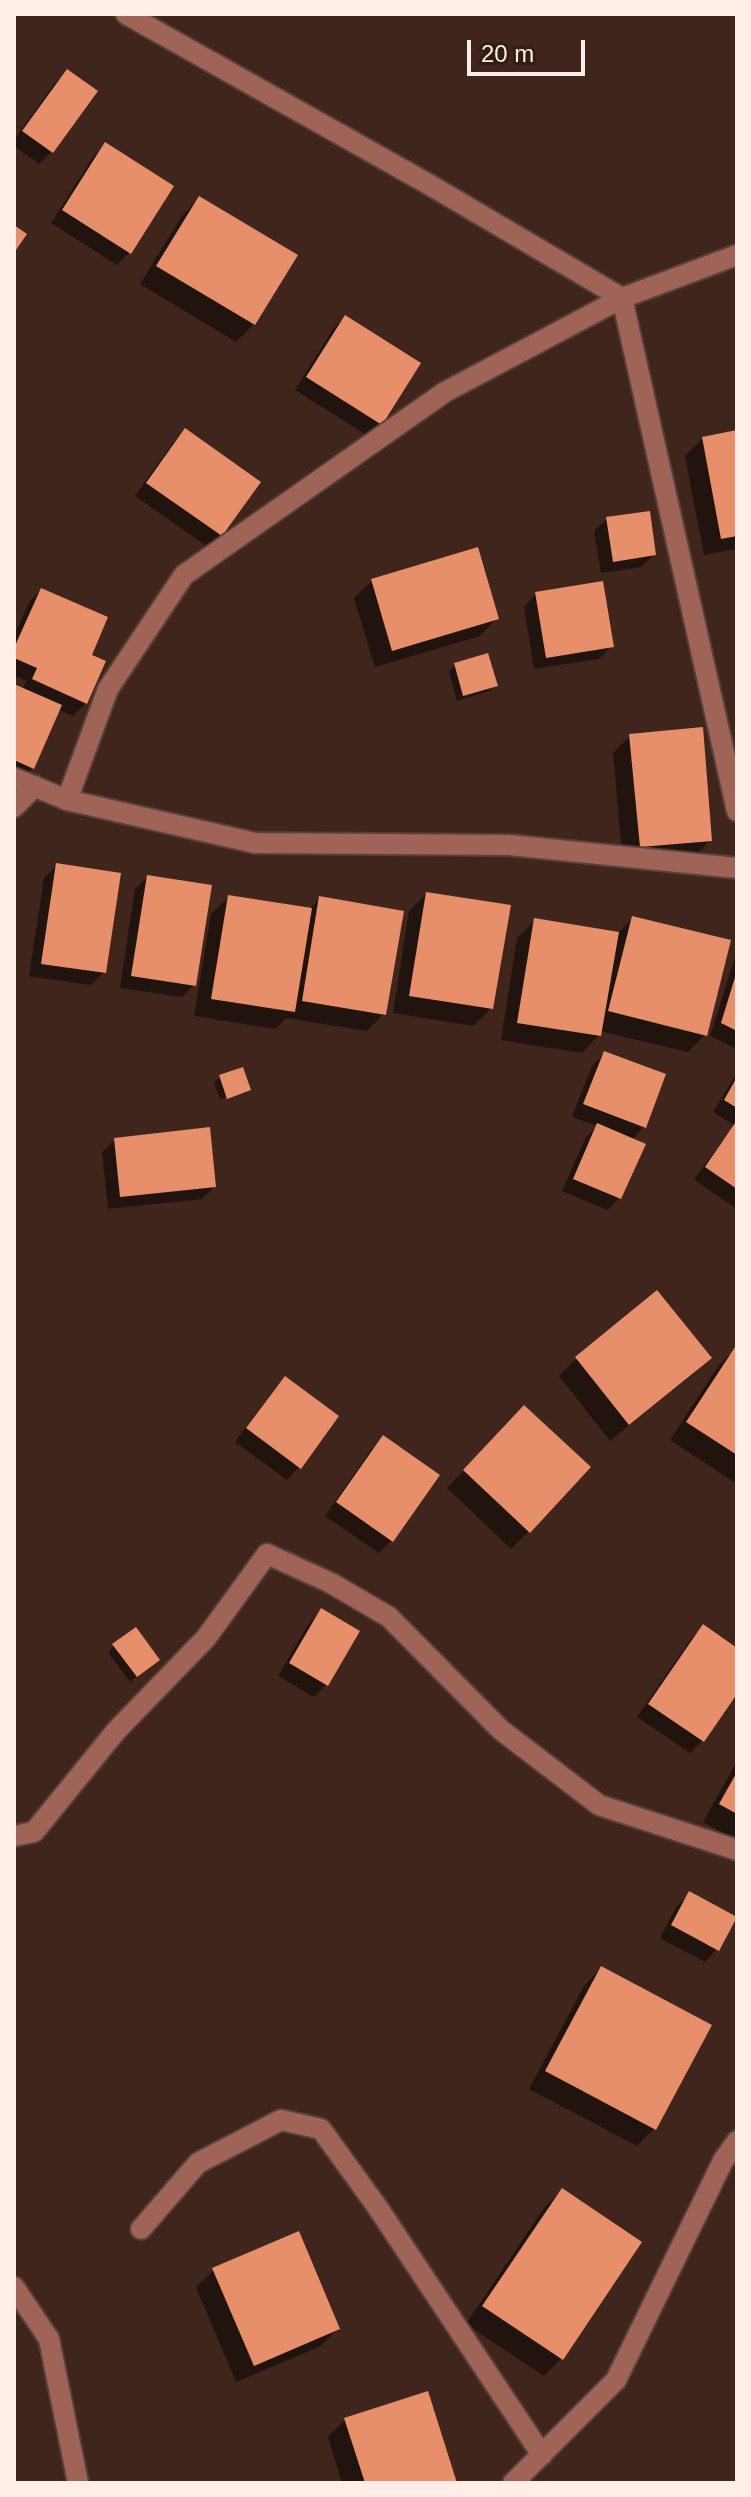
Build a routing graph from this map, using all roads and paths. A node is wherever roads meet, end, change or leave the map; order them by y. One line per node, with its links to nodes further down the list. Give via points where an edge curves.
1 (126, 14): 3 (street)
2 (737, 255): 3 (street)
3 (622, 298): 6 (street, via 445,392 184,575 108,689); 8 (street)
4 (14, 778): 5 (street)
5 (35, 786): 6 (street); 7 (street)
6 (67, 800): 9 (street, via 255,843 509,845)
7 (14, 807)
8 (737, 811)
9 (737, 868)
10 (14, 1836): 11 (street, via 34,1832 116,1731 206,1638 267,1554 389,1617 501,1730 599,1805)
11 (737, 1850)
12 (737, 2141): 15 (street, via 616,2380)
13 (141, 2229): 15 (street, via 198,2163 281,2120 321,2129)
14 (14, 2287): 16 (street, via 49,2339)
15 (542, 2455): 17 (street)
16 (78, 2483)
17 (513, 2483)

